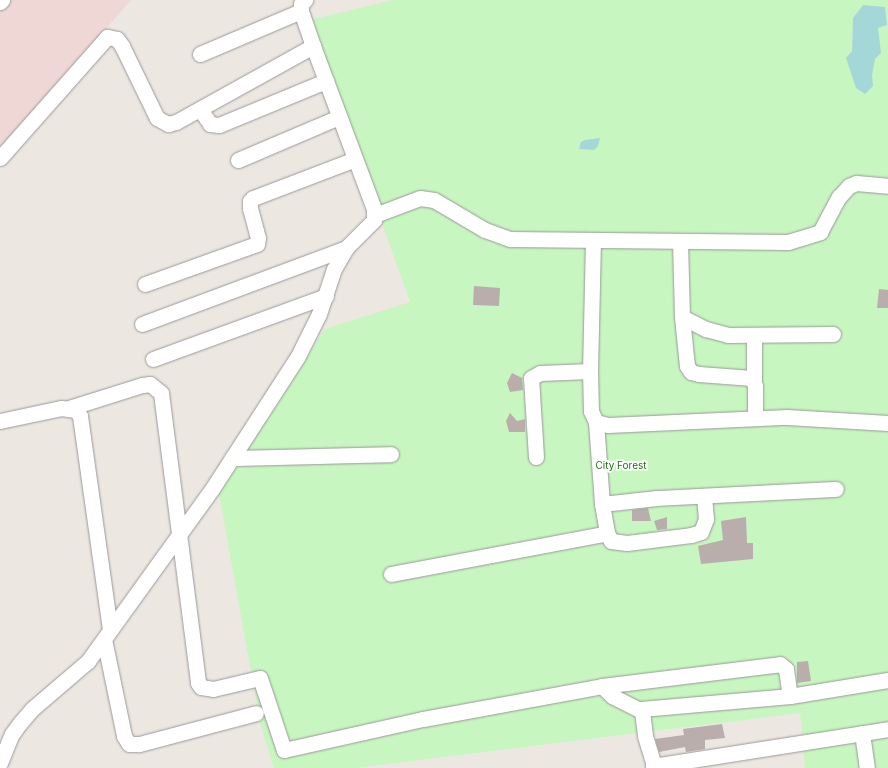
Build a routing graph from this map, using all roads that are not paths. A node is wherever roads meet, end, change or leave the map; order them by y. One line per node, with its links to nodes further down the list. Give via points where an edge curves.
1 (301, 4): 2 (street); 3 (street)
2 (313, 46): 4 (street); 5 (street)
3 (200, 54)
4 (326, 81): 5 (street, via 220,125 210,124); 6 (street)
5 (200, 109): 7 (street, via 176,122 162,123 154,112 122,46 117,39 107,37)
6 (339, 118): 8 (street); 9 (street)
7 (0, 158)
8 (355, 159): 11 (street); 15 (street, via 253,198 250,201 250,209 258,238 257,244)
9 (238, 160)
10 (888, 186): 13 (street, via 856,183 849,186 839,197 825,227 820,232 801,240)
11 (375, 215): 12 (street, via 420,198 434,200 485,230 510,239); 14 (street, via 371,225)
12 (593, 240): 13 (street); 22 (street)
13 (680, 242): 17 (street)
14 (346, 248): 16 (street, via 334,269); 18 (street)
15 (145, 284)
16 (326, 296): 21 (street); 31 (street, via 298,356)
17 (682, 317): 20 (street, via 717,333); 23 (street, via 684,357 691,372 747,375)
18 (142, 324)
19 (833, 334): 20 (street)
20 (754, 337): 23 (street)
21 (153, 359)
22 (590, 371): 27 (street, via 591,411); 30 (street, via 540,374 531,378)
23 (754, 381): 25 (street)
24 (69, 408): 26 (street); 36 (street, via 142,385 156,387 162,399); 38 (street, via 76,410 80,416)
25 (755, 418): 27 (street, via 608,425); 28 (street)
26 (0, 422)
27 (596, 422): 34 (street)
28 (888, 423)
29 (391, 454): 31 (street)
30 (536, 457)
31 (232, 458): 36 (street)
32 (836, 490): 33 (street)
33 (704, 497): 34 (street, via 657,498); 35 (street, via 705,527 691,535 627,543 611,540)
34 (602, 504): 35 (street)
35 (607, 533): 37 (street)
36 (178, 536): 38 (street); 40 (street, via 198,683 201,687 213,689 260,678 284,750 423,719)
37 (391, 574)
38 (107, 634): 43 (street, via 124,736 129,744 140,744); 46 (street, via 88,661 28,714 12,734)
39 (888, 680): 41 (street)
40 (602, 686): 41 (street, via 780,664 786,669); 42 (street, via 612,696)
41 (790, 696): 42 (street)
42 (641, 709): 47 (street)
43 (256, 713)
44 (888, 729): 45 (street)
45 (862, 733): 47 (street); 48 (street)
46 (0, 762)
47 (654, 767)
48 (867, 768)

